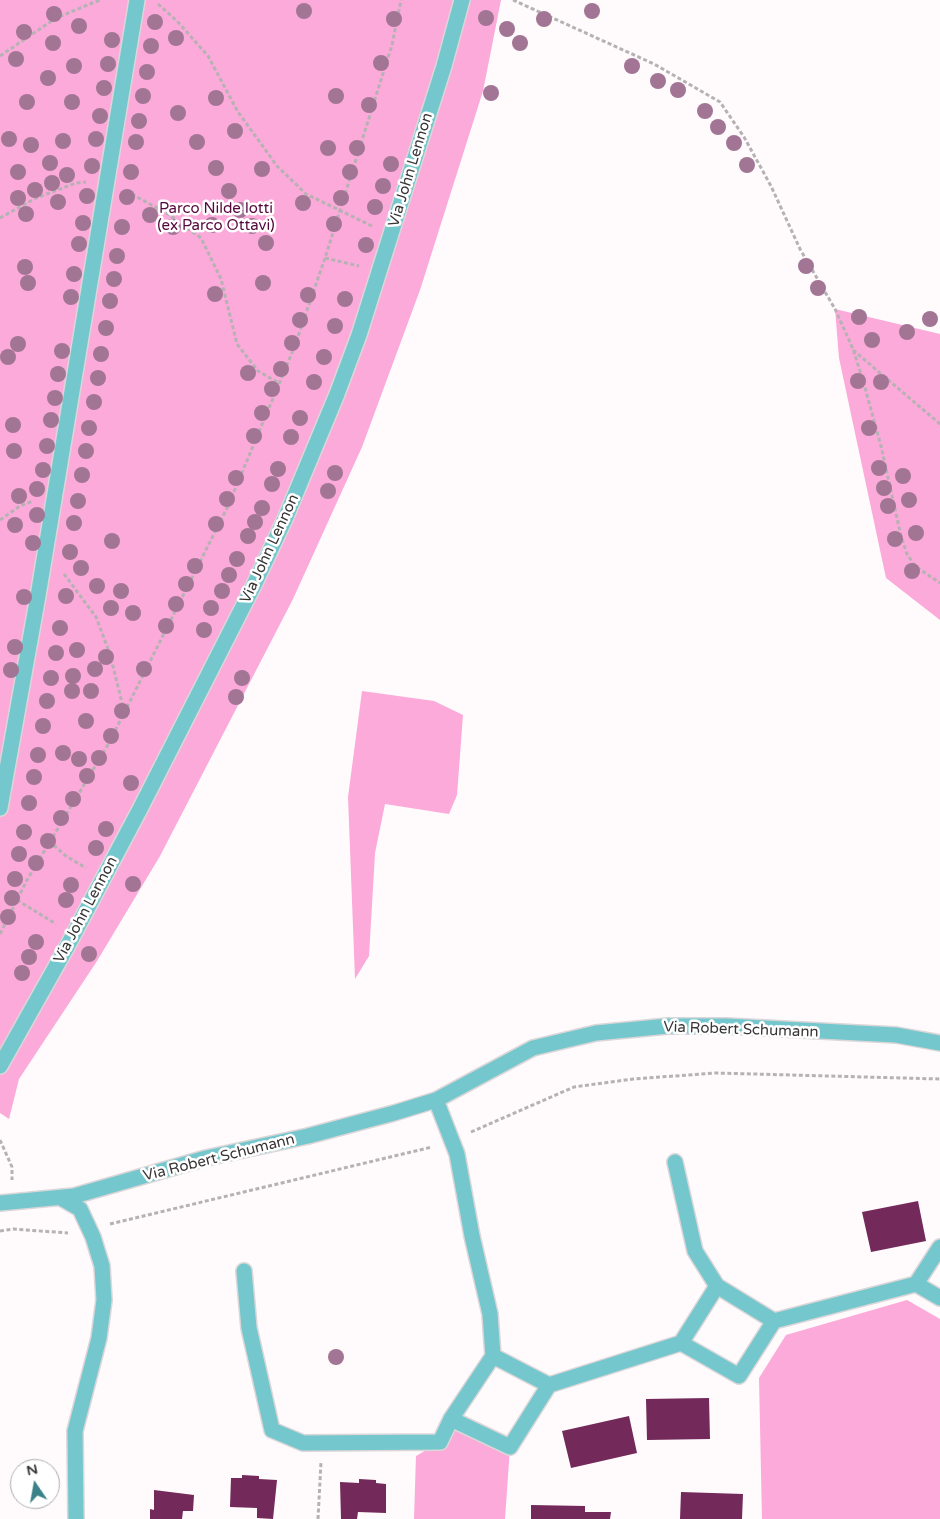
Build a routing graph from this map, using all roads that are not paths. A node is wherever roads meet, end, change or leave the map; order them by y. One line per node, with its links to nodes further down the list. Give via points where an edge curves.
1 (137, 0): 3 (street)
2 (462, 0): 5 (street, Via John Lennon, via 379,273 337,394 285,519 105,876)
3 (0, 808)
4 (940, 1044): 6 (street, Via Robert Schumann, via 896,1035 727,1026 668,1026 596,1033 533,1048)
5 (0, 1066)
6 (436, 1100): 8 (street, Via Robert Schumann); 17 (street, via 452,1140 490,1314)
7 (675, 1162): 13 (street, via 696,1251)
8 (61, 1198): 9 (street, Via Robert Schumann); 20 (street, via 80,1209 89,1228 102,1266 104,1300 99,1338 75,1431)
9 (0, 1203)
10 (940, 1247): 12 (street)
11 (244, 1271): 19 (street, via 249,1328 272,1430 303,1443 440,1442)
12 (916, 1284): 14 (street); 15 (street)
13 (717, 1286): 15 (street); 16 (street)
14 (940, 1298)
15 (774, 1321): 16 (street, via 739,1376)
16 (681, 1342): 18 (street)
17 (492, 1356): 18 (street); 19 (street)
18 (549, 1385): 19 (street, via 510,1447)
19 (451, 1419)
20 (76, 1519)

